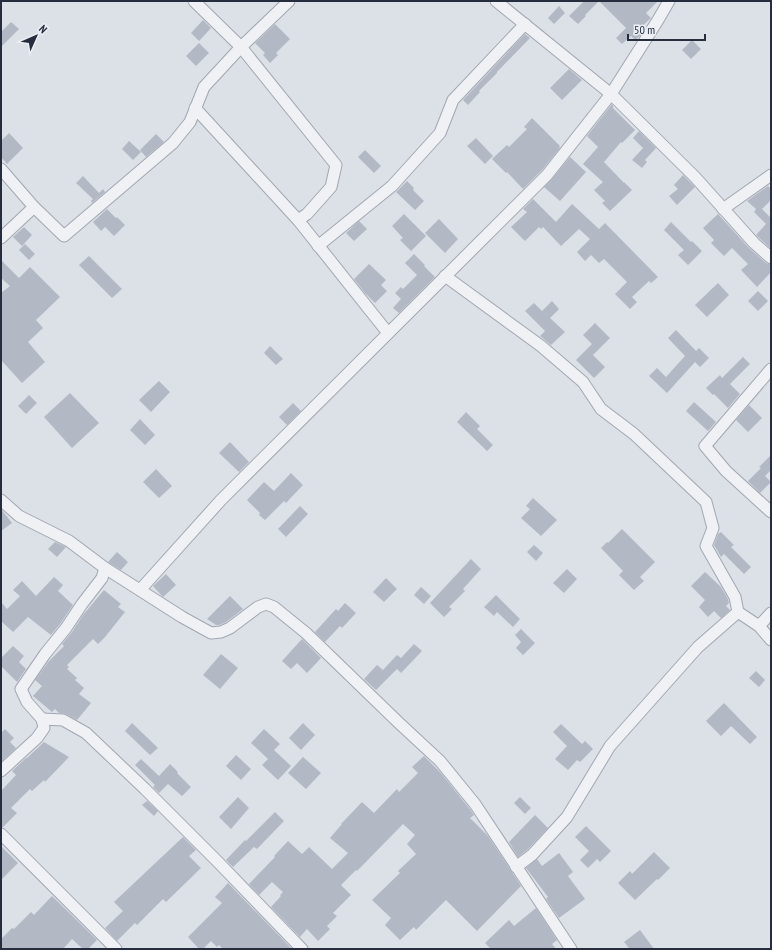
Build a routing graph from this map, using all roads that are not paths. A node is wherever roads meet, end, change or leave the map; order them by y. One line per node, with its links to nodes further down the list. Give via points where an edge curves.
1 (194, 1): 6 (street)
2 (289, 1): 6 (street)
3 (496, 1): 5 (street)
4 (669, 1): 7 (street)
5 (525, 24): 7 (street); 15 (street, via 453,100 440,133 392,186)
6 (241, 47): 8 (street, via 204,87); 13 (street, via 336,165 331,188)
7 (611, 94): 12 (street, via 695,177); 17 (street, via 547,175)
8 (196, 108): 11 (street, via 190,122 173,143 64,236); 13 (street)
9 (1, 169): 11 (street)
10 (771, 175): 12 (street)
11 (34, 207): 14 (street)
12 (723, 209): 16 (street)
13 (298, 220): 15 (street)
14 (1, 238)
15 (318, 246): 18 (street)
16 (771, 258)
17 (445, 276): 18 (street); 24 (street, via 541,346 583,382 600,409 634,434 706,502 713,528 706,546 734,597)
18 (388, 333): 23 (street, via 220,500)
19 (771, 369): 21 (street, via 705,446 726,471)
20 (1, 500): 22 (street, via 19,516 69,541)
21 (771, 512)
22 (105, 568): 23 (street); 28 (street, via 102,578 21,689 27,702)
23 (140, 590): 31 (street, via 211,633 230,628 258,607 266,604 274,607 306,633 440,761 475,804)
24 (738, 612): 26 (street); 31 (street, via 698,646 610,746 567,816 532,855)
25 (771, 613): 26 (street)
26 (759, 626): 27 (street)
27 (771, 640)
28 (42, 719): 29 (street, via 44,728 37,738); 33 (street, via 63,720 86,733 145,789)
29 (1, 771)
30 (1, 834): 32 (street)
31 (516, 867): 34 (street)
32 (116, 949)
33 (302, 949)
34 (571, 949)

